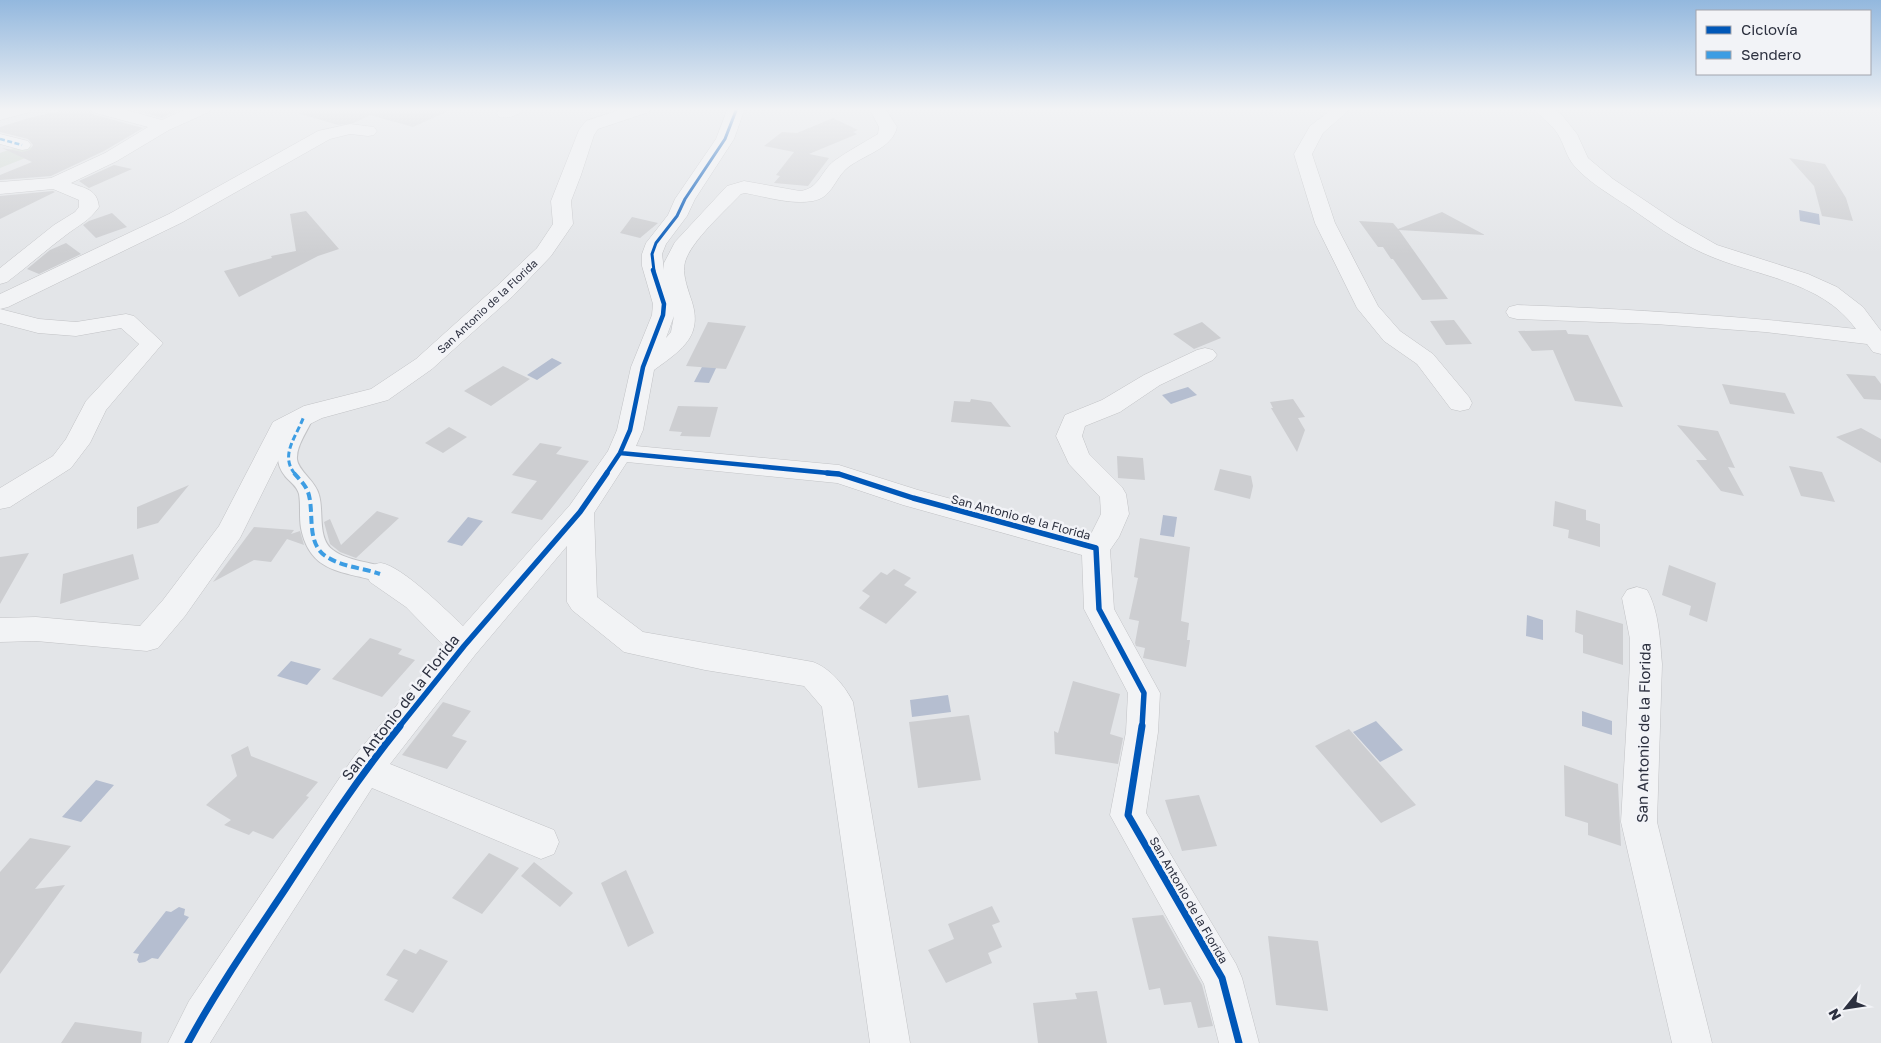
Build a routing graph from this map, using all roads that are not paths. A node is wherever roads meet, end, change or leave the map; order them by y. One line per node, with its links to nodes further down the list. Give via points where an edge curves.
1 (112, 157): 8 (street)
2 (284, 157): 11 (street, via 176,218)
3 (578, 157): 18 (street, San Antonio de la Florida, via 561,201 563,224 544,252 505,291 424,364 384,391)
4 (713, 157): 16 (street, San Antonio de la Florida, via 652,254 664,315)
5 (854, 157): 16 (street, via 839,166 818,193 800,197 744,188 731,192 676,255 673,277 687,319 683,331 668,350)
6 (1304, 157): 17 (street, via 1325,223 1368,308 1392,336 1426,360)
7 (1578, 157): 14 (street, via 1591,172 1622,194 1710,248 1800,278 1829,292 1855,312)
8 (55, 182): 9 (street); 10 (street, via 88,197 89,207 82,216)
9 (0, 188)
10 (0, 278)
11 (0, 302)
12 (1517, 312): 14 (street, via 1765,325)
13 (0, 316): 20 (street, via 38,326 76,329 126,321 152,343 95,407 77,443 62,462)
14 (1878, 343)
15 (1205, 355): 22 (street, San Antonio de la Florida, via 1152,380 1111,406 1074,421 1068,436 1078,458 1113,494 1115,514)
16 (643, 367): 19 (street, San Antonio de la Florida, via 630,430)
17 (1460, 403)
18 (304, 416): 23 (street, via 288,449 287,459 289,467 303,480 309,493 312,532 322,553 334,561); 25 (street, San Antonio de la Florida, via 282,428 230,531 174,608 147,639 36,629)
19 (620, 453): 21 (street, San Antonio de la Florida); 22 (street, San Antonio de la Florida, via 839,474 913,498)
20 (0, 500)
21 (580, 512): 26 (street, San Antonio de la Florida); 30 (street, via 582,602 635,643 813,675 837,702)
22 (1096, 548): 31 (street, San Antonio de la Florida, via 1100,609 1144,693 1142,732 1128,815 1222,978)
23 (380, 574): 26 (street, via 416,599)
24 (1637, 598): 32 (street, San Antonio de la Florida, via 1646,664 1639,822)
25 (0, 630)
26 (464, 646): 27 (street, San Antonio de la Florida)
27 (365, 769): 28 (street); 29 (street, San Antonio de la Florida)
28 (541, 842)
29 (188, 1043)
30 (890, 1043)
31 (1239, 1043)
32 (1692, 1043)

